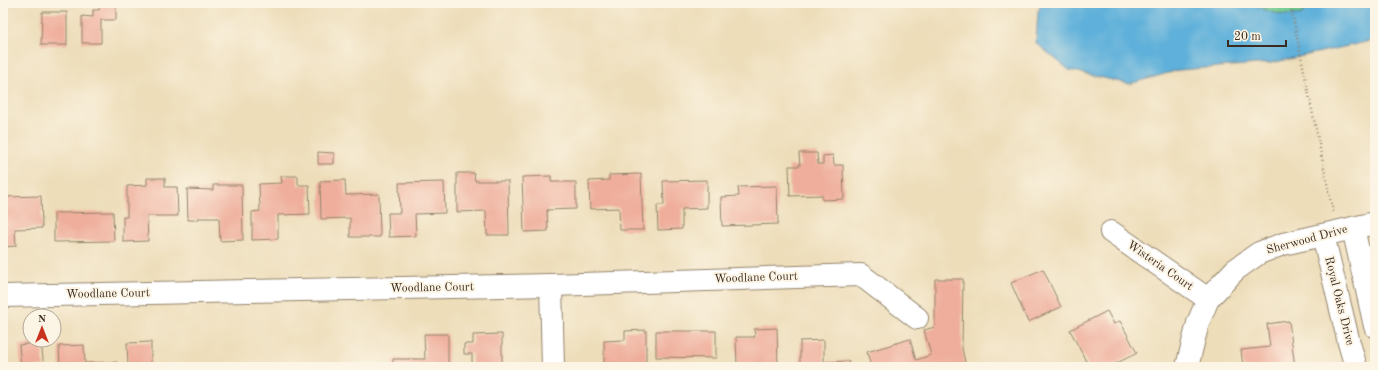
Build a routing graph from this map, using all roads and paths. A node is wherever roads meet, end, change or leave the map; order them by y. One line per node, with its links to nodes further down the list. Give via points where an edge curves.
1 (1290, 3): 3 (path)
2 (1375, 223): 3 (street, Sherwood Drive)
3 (1338, 231): 7 (street, Sherwood Drive, via 1283,244 1260,254 1235,270); 9 (street); 12 (street, Royal Oaks Drive, via 1349,343)
4 (1111, 232): 7 (street, Wisteria Court)
5 (551, 286): 6 (street, Woodlane Court); 8 (street, Woodlane Court, via 861,275); 10 (street)
6 (3, 296)
7 (1208, 299): 11 (street, Sherwood Drive, via 1198,323)
8 (917, 318)
9 (1375, 326)
10 (553, 367)
11 (1187, 367)
12 (1356, 367)

